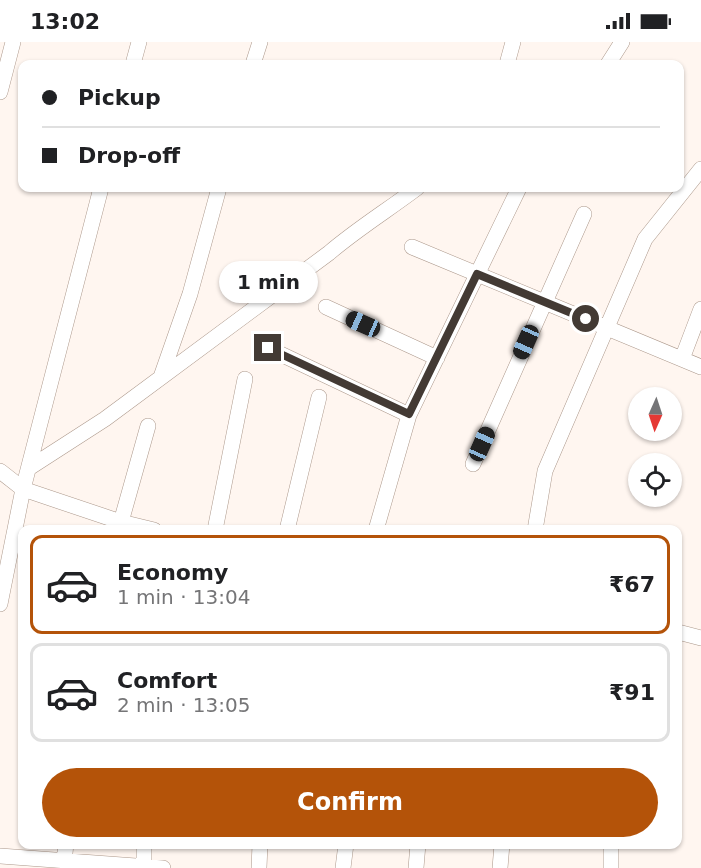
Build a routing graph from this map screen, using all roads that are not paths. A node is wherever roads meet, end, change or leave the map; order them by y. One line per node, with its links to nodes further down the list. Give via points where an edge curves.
1 (13, 42): 10 (street)
2 (139, 42): 6 (street)
3 (260, 42): 7 (street)
4 (513, 42): 8 (street)
5 (622, 42): 9 (street)
6 (134, 60)
7 (254, 60)
8 (508, 60)
9 (611, 60)
10 (0, 92)
11 (701, 169): 12 (street)
12 (684, 190)
13 (100, 192): 35 (street)
14 (218, 192): 29 (street, via 190,294)
15 (411, 192): 29 (street, via 360,226)
16 (517, 192): 20 (street)
17 (683, 192): 24 (street, via 645,239)
18 (584, 214): 21 (street)
19 (412, 247): 20 (street)
20 (477, 274): 21 (street); 26 (street)
21 (544, 302): 24 (street); 34 (street)
22 (326, 307): 26 (street)
23 (701, 309): 27 (street)
24 (608, 328): 27 (street); 43 (street, via 544,471)
25 (268, 348): 32 (street)
26 (436, 358): 32 (street)
27 (682, 359): 28 (street)
28 (701, 367)
29 (161, 377): 35 (street)
30 (245, 379): 40 (street)
31 (319, 397): 41 (street)
32 (409, 414): 42 (street)
33 (148, 426): 38 (street)
34 (473, 464)
35 (29, 468): 37 (street)
36 (0, 471): 37 (street)
37 (23, 489): 38 (street); 44 (street)
38 (122, 522): 39 (street)
39 (134, 525)
40 (216, 525)
41 (288, 525)
42 (377, 525)
43 (536, 525)
44 (0, 604)
45 (682, 633): 46 (street)
46 (701, 638)
47 (65, 849): 55 (street)
48 (144, 849): 56 (street)
49 (260, 849): 58 (street)
50 (346, 849): 59 (street)
51 (418, 849): 60 (street)
52 (502, 849): 61 (street)
53 (611, 849): 62 (street)
54 (0, 856): 55 (street)
55 (64, 862): 56 (street)
56 (144, 867): 57 (street)
57 (163, 868)
58 (259, 868)
59 (344, 868)
60 (416, 868)
61 (500, 868)
62 (611, 868)

